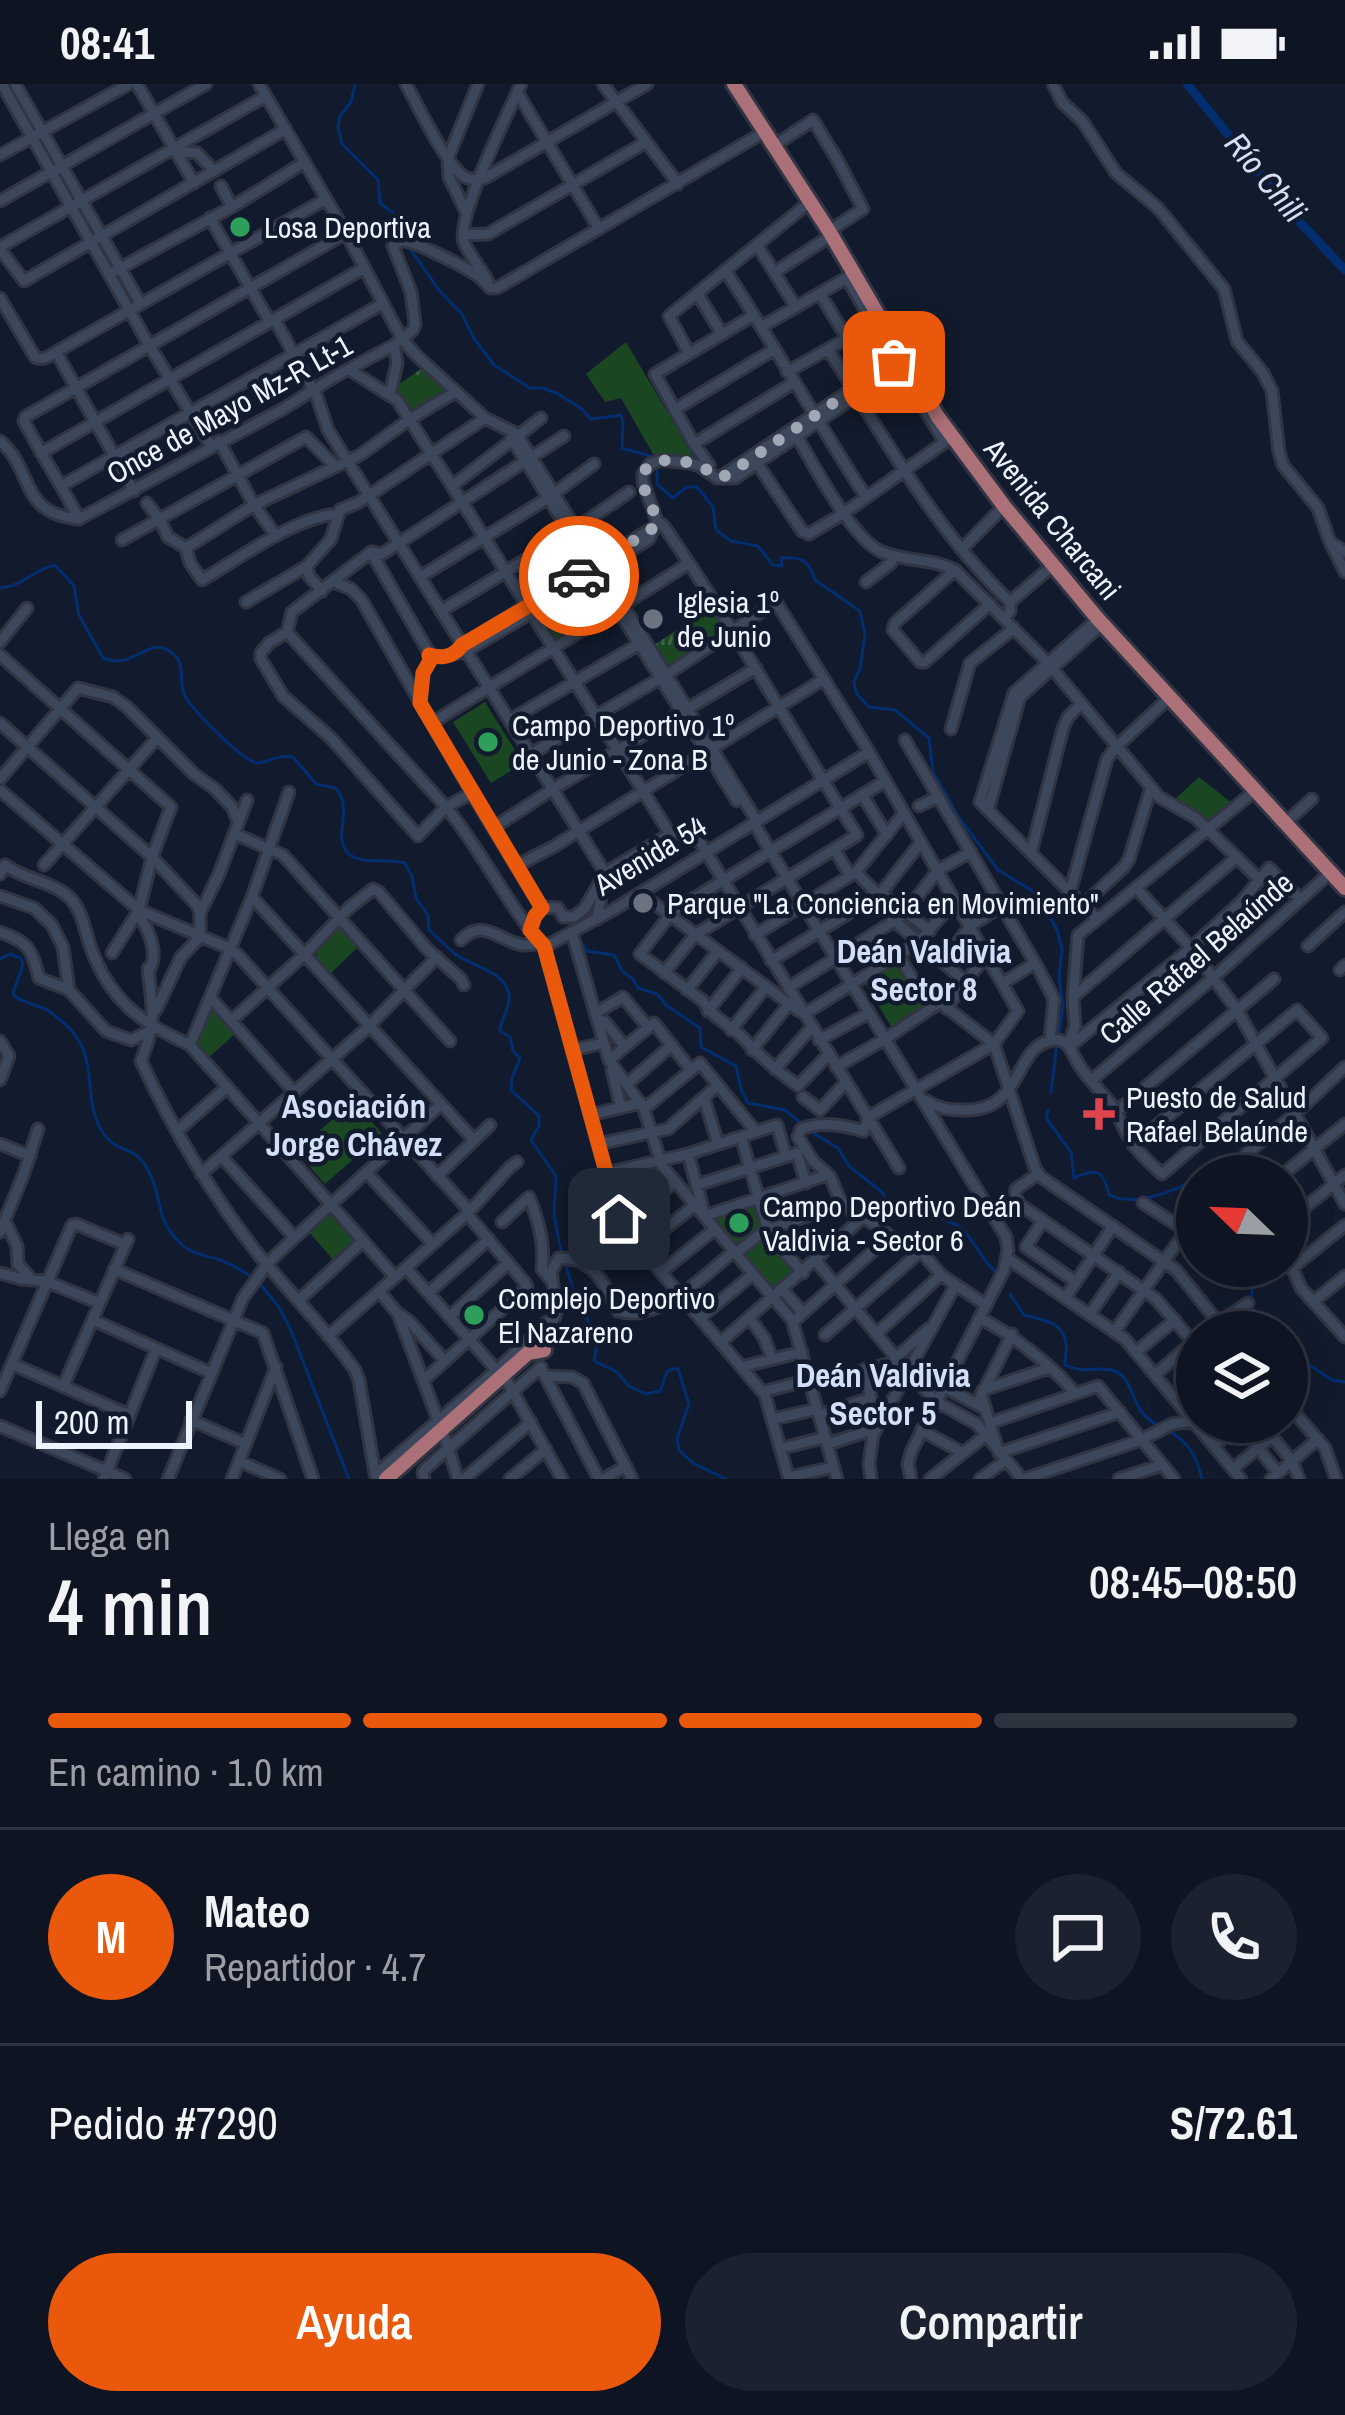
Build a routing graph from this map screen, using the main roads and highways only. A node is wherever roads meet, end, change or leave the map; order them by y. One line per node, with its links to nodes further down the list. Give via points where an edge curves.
1 (734, 84): 2 (main road, Avenida Charcani, via 949,440 1100,621)
2 (1345, 888)
3 (539, 1360): 4 (main road)
4 (444, 1434): 5 (main road); 6 (main road)
5 (379, 1477)
6 (399, 1479)

